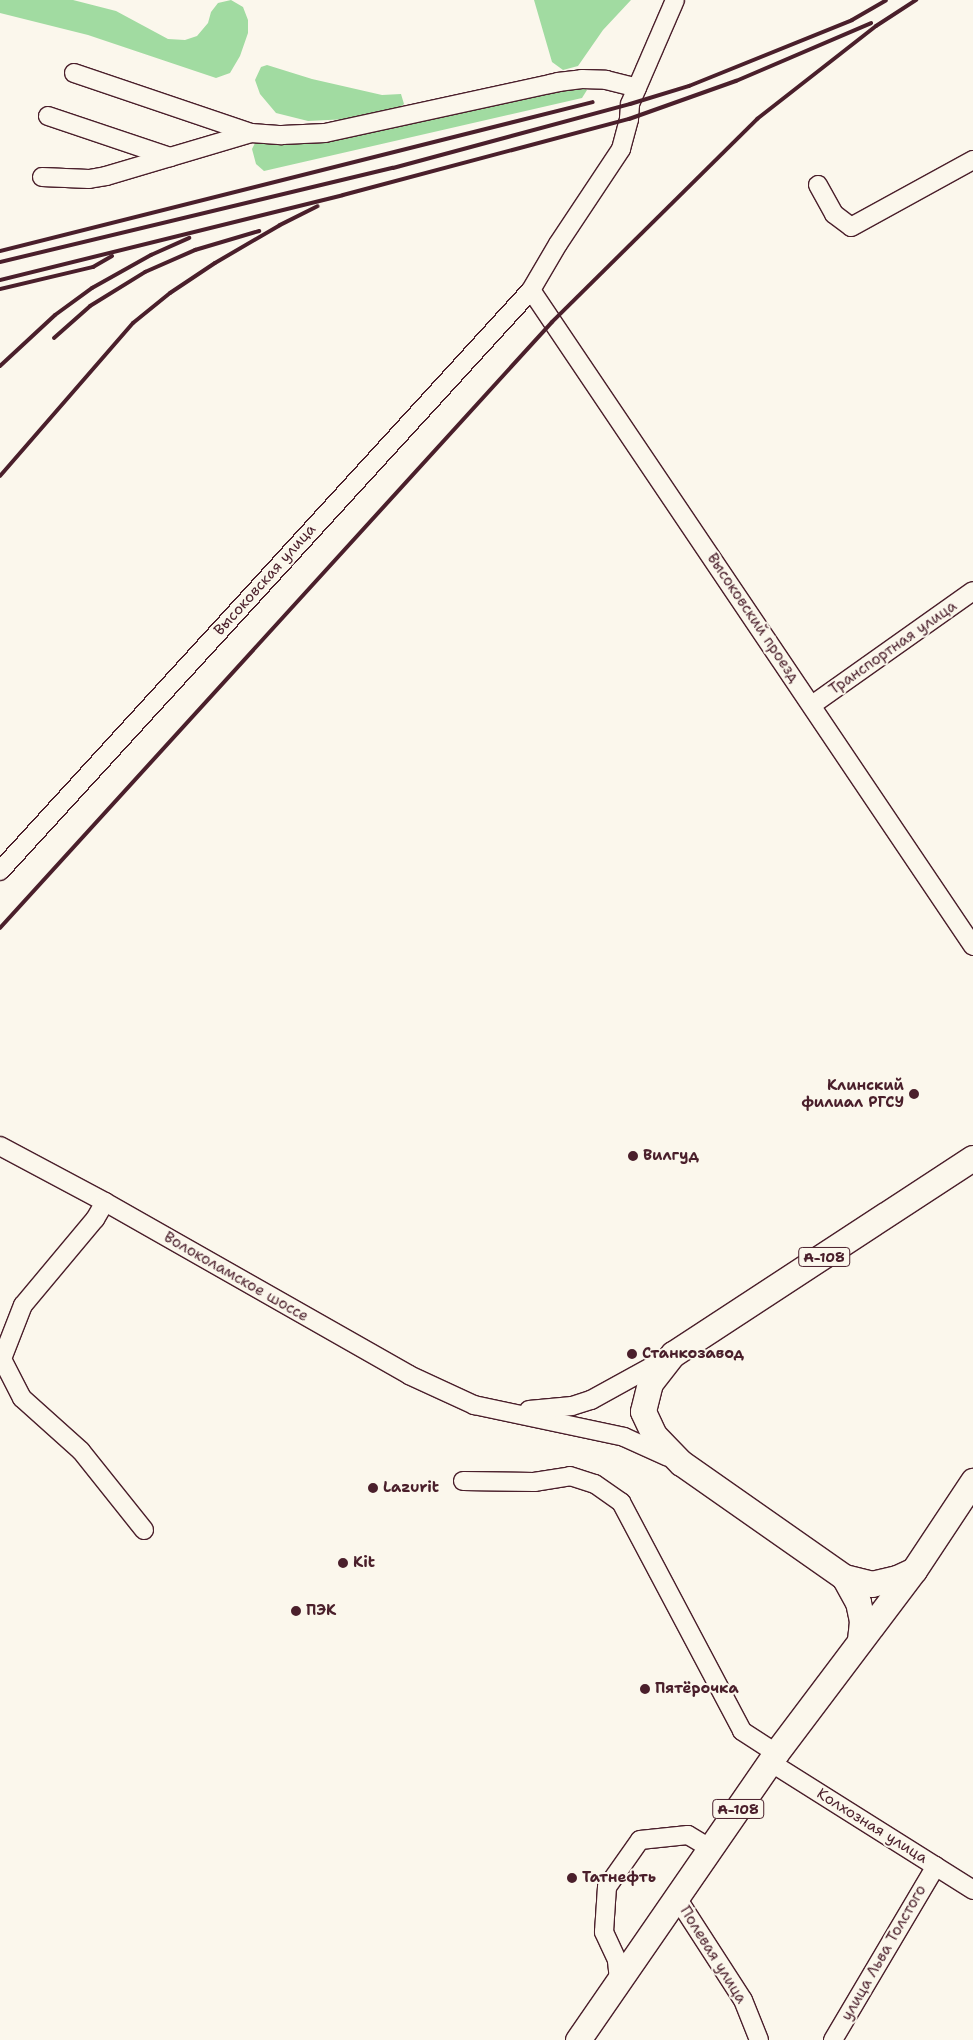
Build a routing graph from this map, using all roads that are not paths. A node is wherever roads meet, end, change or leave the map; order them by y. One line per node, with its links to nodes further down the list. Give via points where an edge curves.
1 (675, 0): 3 (street, Высоковская улица)
2 (74, 73): 5 (street)
3 (637, 88): 5 (street, via 606,80 574,80 325,133); 10 (street, Высоковская улица, via 630,104 621,148)
4 (48, 116): 6 (street)
5 (251, 133): 6 (street)
6 (170, 157): 8 (street, via 88,179)
7 (973, 160): 9 (street, via 851,227 834,214)
8 (42, 177)
9 (818, 185)
10 (531, 290): 12 (street, Высоковский проезд); 13 (street, Высоковская улица)
11 (973, 591): 12 (street, Транспортная улица)
12 (812, 705): 14 (street, Высоковский проезд)
13 (0, 871)
14 (973, 946)
15 (0, 1146): 17 (street, Волоколамское шоссе)
16 (973, 1158): 18 (highway, А-108)
17 (105, 1202): 19 (street, Волоколамское шоссе, via 410,1375); 23 (street, via 95,1219 23,1305 2,1359 22,1398 81,1451)
18 (673, 1354): 19 (street, Волоколамское шоссе, via 591,1400 572,1406 524,1410); 20 (highway, А-108, via 650,1383 644,1411 654,1435)
19 (474, 1404): 20 (street, Волоколамское шоссе, via 624,1437)
20 (681, 1463): 25 (highway, А-108)
21 (463, 1481): 27 (street, Колхозная улица, via 534,1482 570,1476 595,1484 621,1502 742,1731)
22 (971, 1489): 24 (highway, А-108)
23 (144, 1530)
24 (914, 1570): 25 (highway, А-108, via 872,1584); 26 (highway, А-108)
25 (844, 1577): 26 (highway, А-108, via 858,1602 862,1621)
26 (860, 1641): 27 (highway, А-108)
27 (773, 1757): 28 (highway, А-108); 29 (street, Колхозная улица)
28 (711, 1849): 31 (highway, А-108); 32 (street, via 688,1836 640,1840 607,1887 604,1932 617,1960)
29 (936, 1866): 30 (street, Колхозная улица); 35 (street, улица Льва Толстого)
30 (973, 1890)
31 (677, 1898): 32 (highway, А-108); 34 (street, Полевая улица, via 743,2000)
32 (619, 1980): 33 (highway, А-108)
33 (578, 2040)
34 (759, 2040)
35 (833, 2040)

